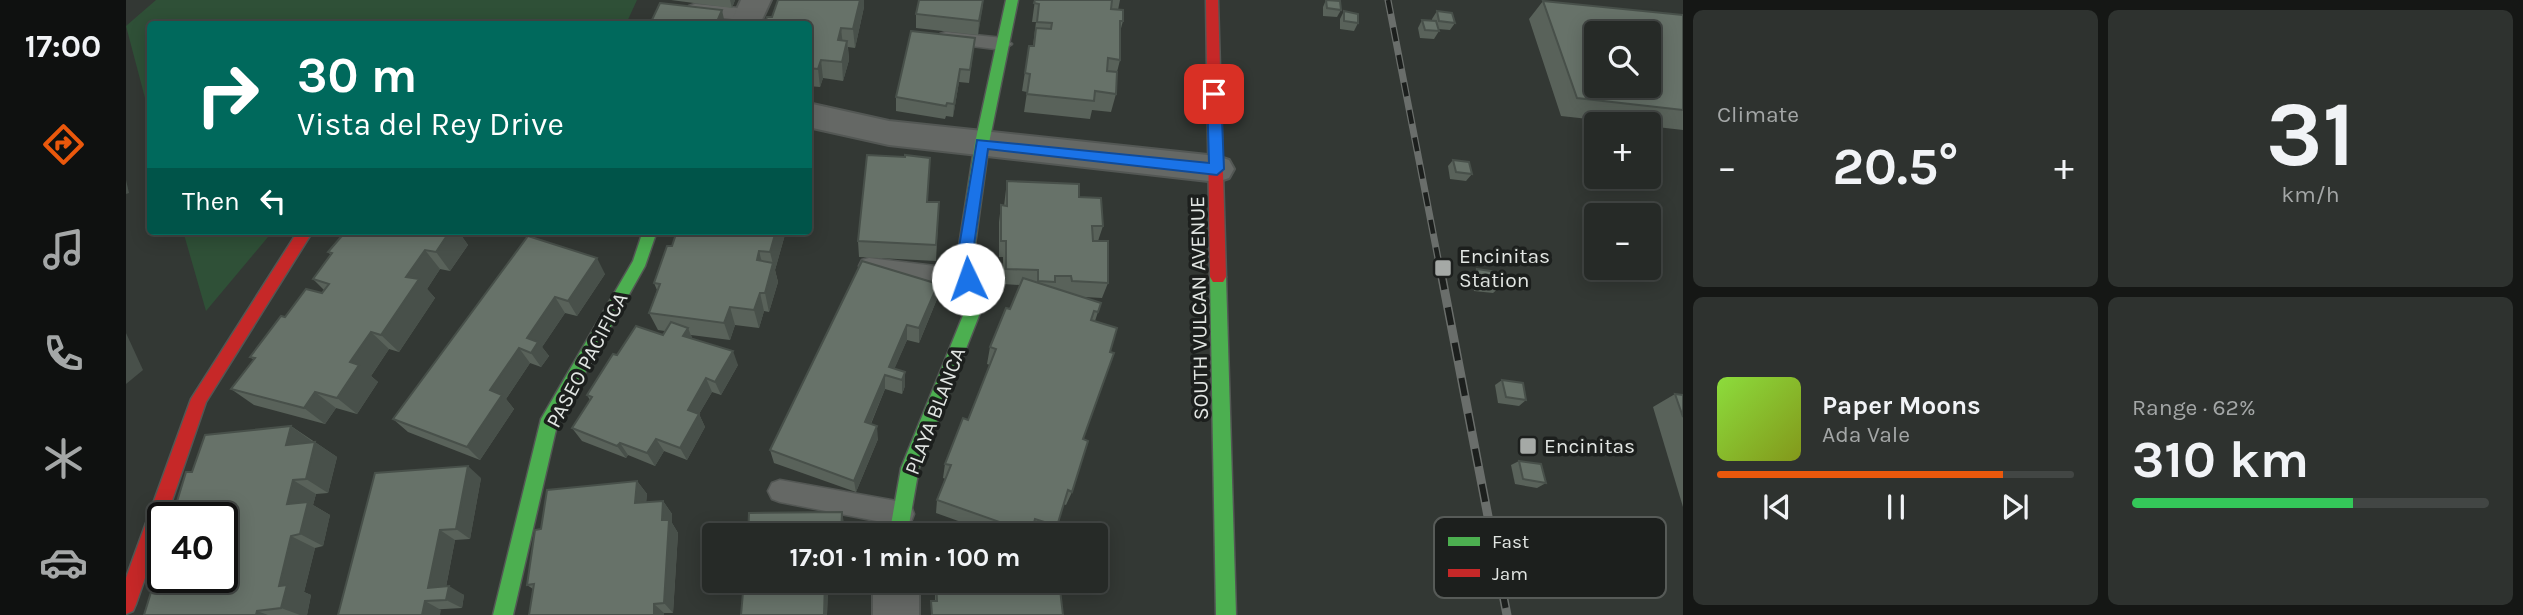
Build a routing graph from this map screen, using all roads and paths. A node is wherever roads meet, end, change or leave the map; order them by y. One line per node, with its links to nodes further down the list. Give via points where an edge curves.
1 (1012, 0): 6 (street, PLAYA BLANCA)
2 (1212, 0): 9 (street, SOUTH VULCAN AVENUE)
3 (677, 9): 4 (lane)
4 (750, 13)
5 (928, 37): 6 (lane)
6 (1003, 44): 8 (street, PLAYA BLANCA)
7 (812, 116): 8 (street, via 889,133)
8 (982, 143): 9 (street); 13 (street, PLAYA BLANCA, via 965,259)
9 (1217, 169): 21 (street, SOUTH VULCAN AVENUE)
10 (303, 235): 18 (street, via 199,399)
11 (649, 235): 19 (street, PASEO PACIFICA, via 640,262 550,419)
12 (869, 266): 13 (lane)
13 (968, 279): 16 (street, PLAYA BLANCA, via 974,308 910,468)
14 (780, 491): 15 (lane)
15 (893, 523)
16 (900, 523)
17 (896, 593): 20 (street)
18 (126, 604)
19 (503, 615)
20 (896, 615)
21 (1226, 615)

